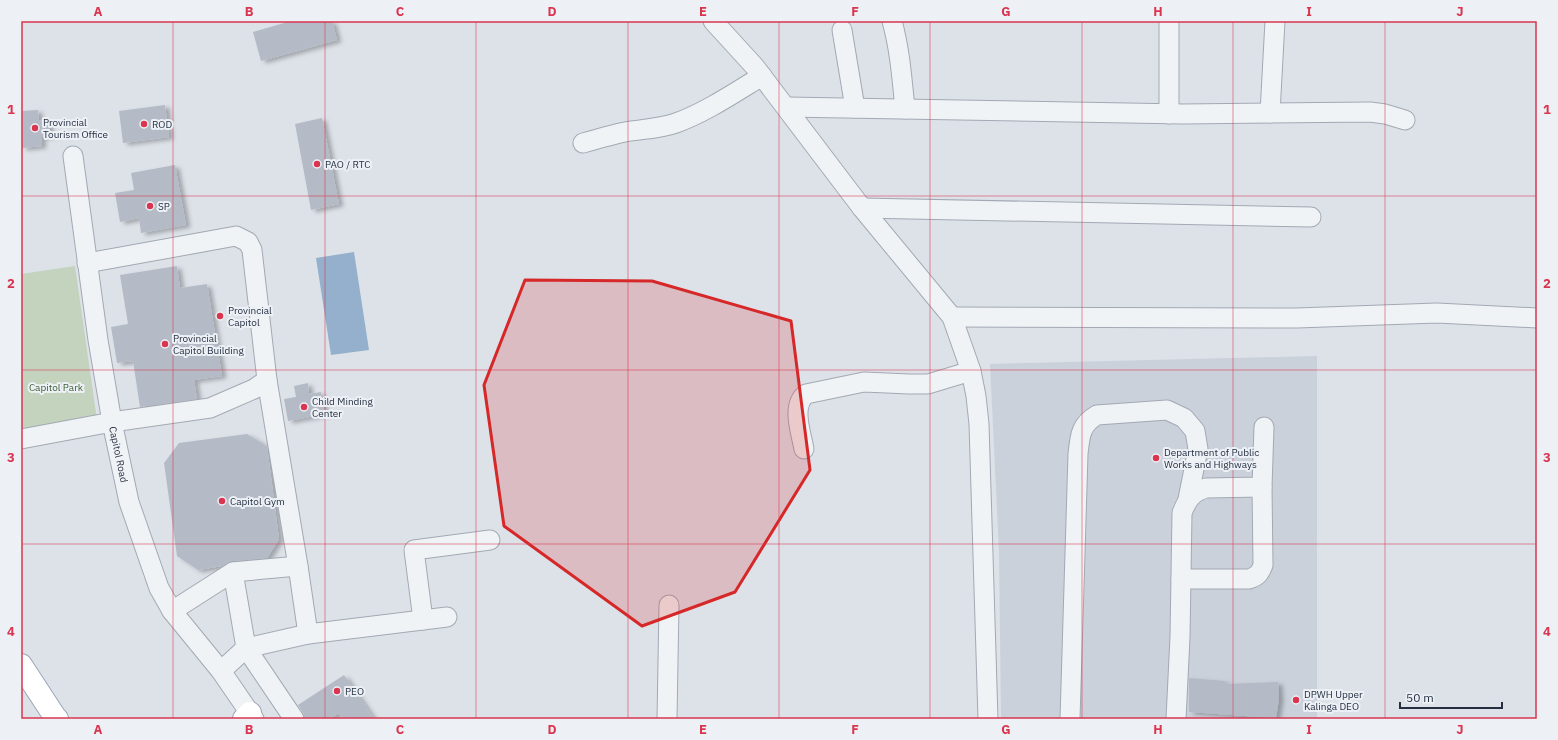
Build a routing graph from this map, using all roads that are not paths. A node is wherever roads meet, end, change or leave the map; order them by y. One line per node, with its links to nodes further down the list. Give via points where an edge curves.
1 (713, 21): 6 (street)
2 (892, 21): 9 (street, via 901,64)
3 (1169, 21): 11 (street)
4 (1275, 21): 10 (street)
5 (842, 30): 8 (street)
6 (762, 76): 7 (street); 13 (street, via 704,110 675,123)
7 (786, 108): 8 (street); 15 (street)
8 (855, 108): 9 (street)
9 (905, 109): 11 (street)
10 (1270, 113): 11 (street); 12 (street, via 1370,112)
11 (1169, 114)
12 (1405, 120)
13 (583, 143)
14 (73, 156): 17 (street, Capitol Road)
15 (862, 208): 16 (street); 18 (street)
16 (1311, 217)
17 (87, 263): 21 (street, via 236,236 248,242 252,250); 22 (street, Capitol Road)
18 (952, 317): 19 (street, via 1297,318 1437,312); 20 (street)
19 (1537, 318)
20 (971, 371): 25 (street, via 928,384 864,382 806,394 801,398 798,410); 44 (street, via 979,424)
21 (268, 380): 22 (street, via 254,389 210,408); 29 (street)
22 (112, 422): 24 (street); 33 (street, Capitol Road, via 129,502 159,588)
23 (1264, 426): 26 (street)
24 (21, 439)
25 (804, 449)
26 (1262, 487): 27 (street, via 1206,488 1198,490); 31 (street, via 1263,565 1260,573 1249,579)
27 (1188, 499): 31 (street, via 1182,513); 45 (street, via 1198,449 1195,431 1184,418 1167,410 1097,415 1087,421 1080,434 1078,454)
28 (490, 540): 35 (street, via 414,550)
29 (298, 566): 30 (street); 36 (street)
30 (233, 572): 33 (street); 37 (street)
31 (1181, 579): 46 (street)
32 (669, 605): 43 (street)
33 (172, 611): 39 (street, Capitol Road)
34 (447, 617): 35 (street)
35 (423, 620): 36 (street)
36 (308, 634): 37 (street)
37 (246, 648): 39 (street); 42 (street)
38 (21, 665): 41 (main road)
39 (221, 671): 40 (street, Capitol Road)
40 (249, 717)
41 (54, 718)
42 (294, 719)
43 (667, 719)
44 (988, 719)
45 (1070, 719)
46 (1176, 719)

